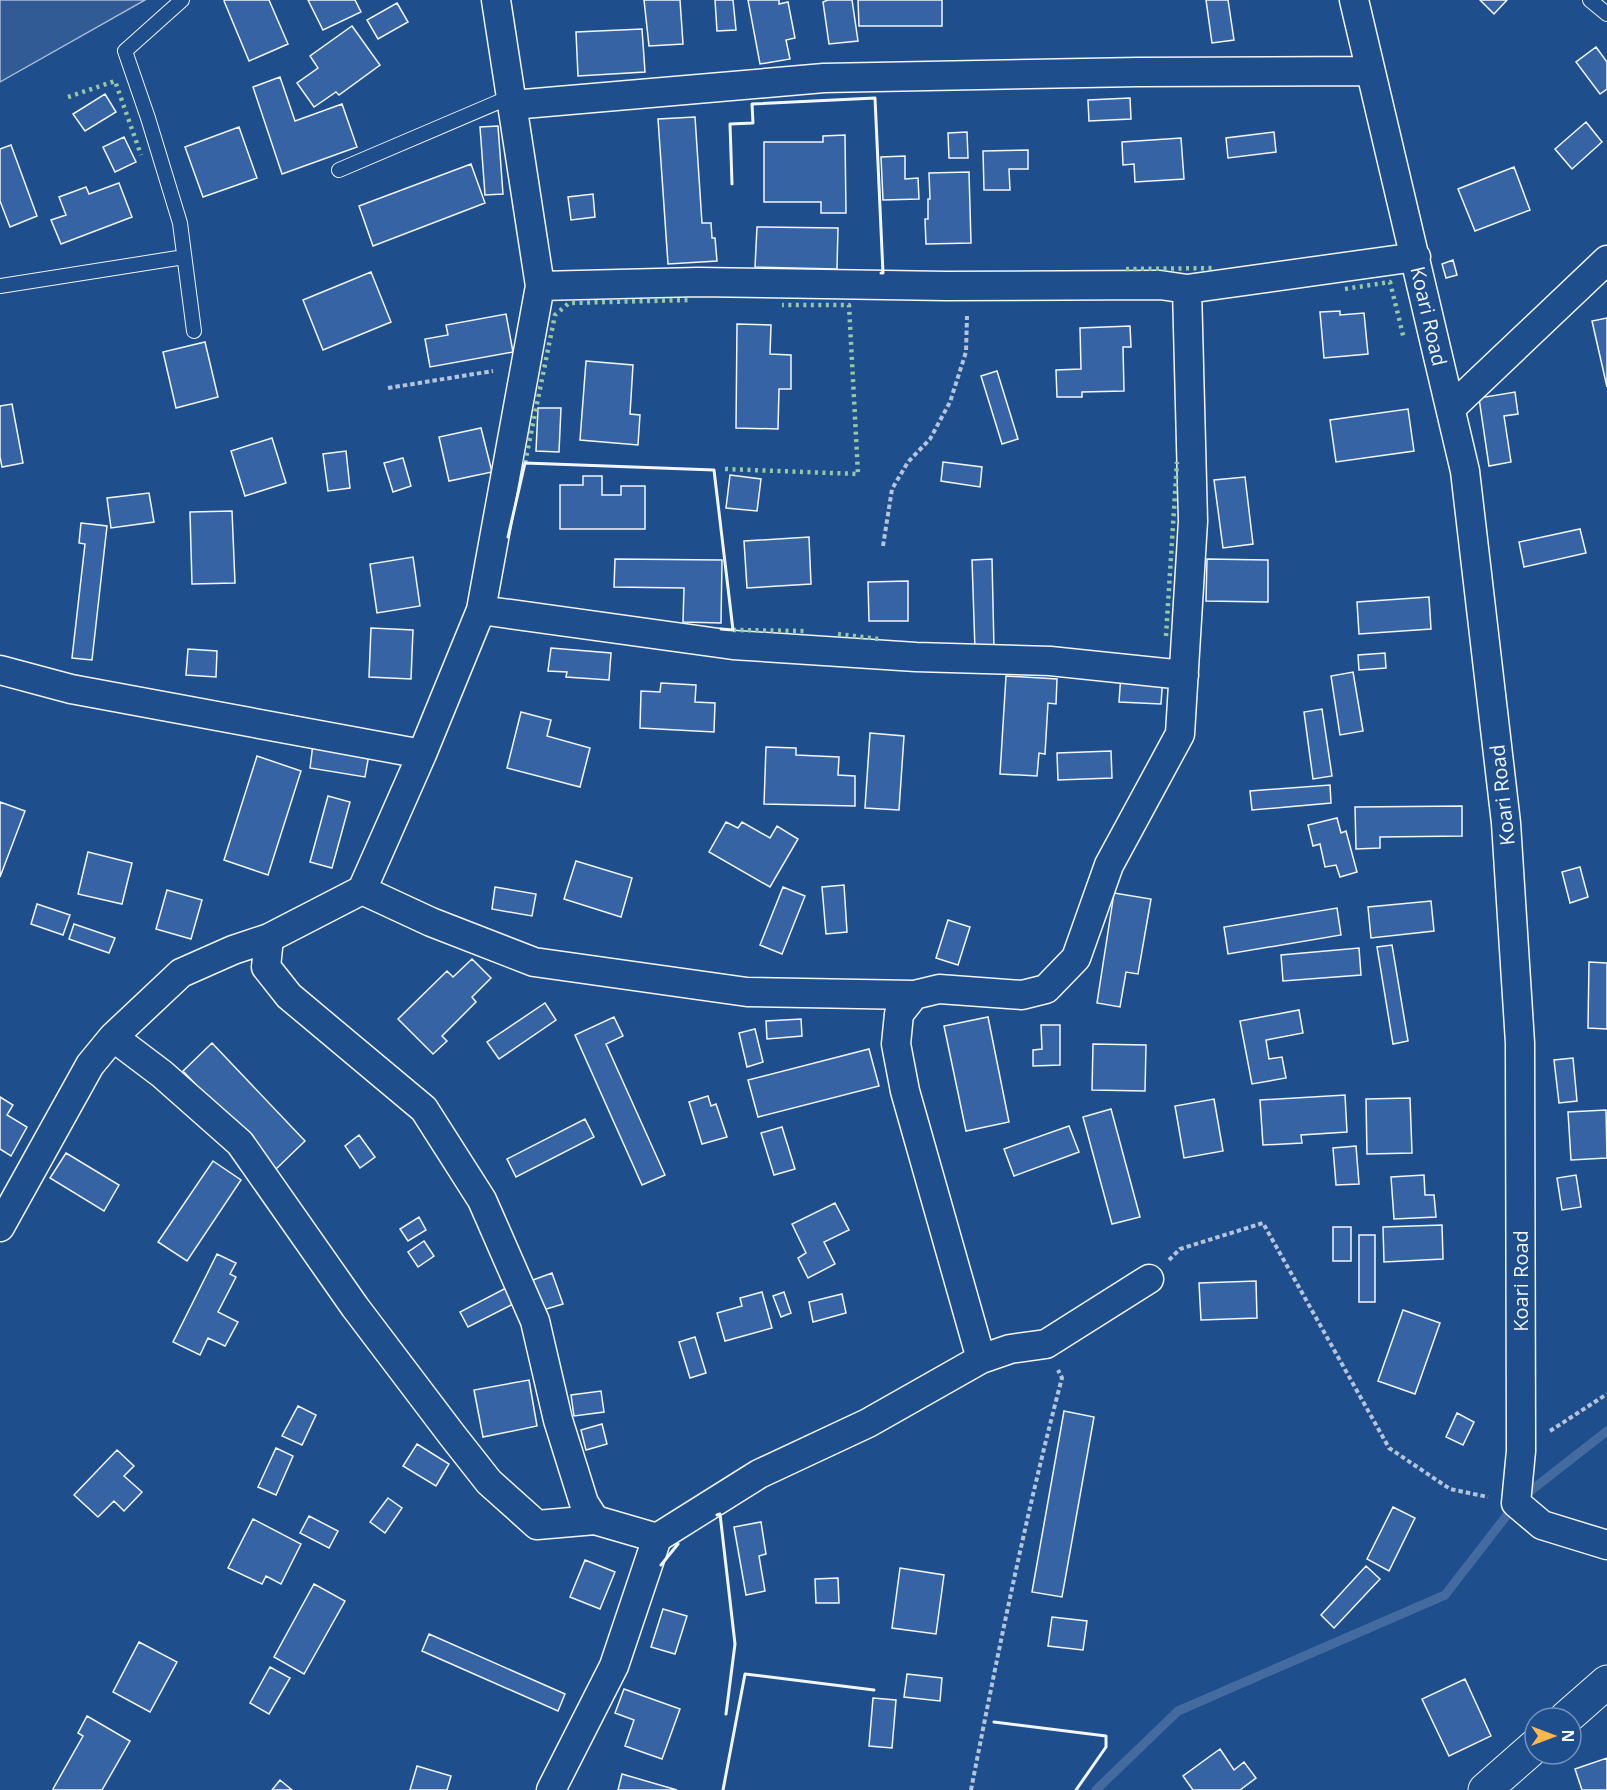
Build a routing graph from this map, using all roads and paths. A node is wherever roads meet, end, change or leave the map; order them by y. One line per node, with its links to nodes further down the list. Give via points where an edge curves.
1 (182, 0): 9 (lane, via 125,51 180,223)
2 (496, 0): 7 (street)
3 (1354, 0): 6 (street, Koari Road)
4 (1590, 0): 5 (lane)
5 (1607, 14)
6 (1370, 71): 7 (street, via 824,78); 10 (street, Koari Road)
7 (511, 101): 8 (lane); 14 (street)
8 (339, 170)
9 (184, 257): 13 (lane); 16 (lane)
10 (1416, 257): 15 (street); 19 (street, Koari Road)
11 (1607, 260): 19 (street)
12 (968, 285): 14 (street, via 698,282); 15 (street, via 1160,285); 20 (path, via 966,352 950,402 930,439 908,462 892,489)
13 (0, 286)
14 (540, 286): 17 (street)
15 (1187, 289): 23 (street, via 1193,521)
16 (194, 331)
17 (524, 373): 18 (path, via 500,370); 21 (street)
18 (388, 388)
19 (1451, 408): 34 (street, Koari Road, via 1465,471 1506,824 1520,1043)
20 (883, 546)
21 (481, 610): 23 (street, via 733,645 1050,661); 24 (street)
22 (0, 670): 24 (street, via 71,689)
23 (1184, 675): 27 (street, via 1180,734 1108,866 1076,958 1046,989 1022,995 939,989)
24 (422, 754): 25 (street)
25 (362, 890): 26 (street); 27 (street, via 534,962 747,992)
26 (269, 938): 28 (street, via 181,973); 36 (street, via 266,966 289,996 424,1109 482,1200 535,1321 558,1420 584,1503)
27 (914, 995): 32 (street, via 899,1014 896,1044 905,1091)
28 (113, 1037): 29 (street, via 90,1065); 36 (street, via 240,1143 355,1307 489,1482 537,1525)
29 (0, 1227)
30 (1149, 1279): 31 (street); 35 (path, via 1180,1249 1263,1223 1389,1448 1450,1489)
31 (1046, 1344): 32 (street, via 1010,1349); 44 (path, via 1062,1378 1002,1634)
32 (981, 1359): 37 (street, via 868,1423 759,1474)
33 (1607, 1394): 34 (path)
34 (1521, 1451): 35 (street, Koari Road)
35 (1516, 1503): 38 (street, via 1542,1525)
36 (595, 1520): 37 (street)
37 (657, 1538): 43 (street, via 614,1666)
38 (1607, 1545)
39 (1607, 1682): 40 (street)
40 (1580, 1706)
41 (1523, 1759): 42 (street)
42 (1499, 1784)
43 (551, 1790)
44 (971, 1790)

